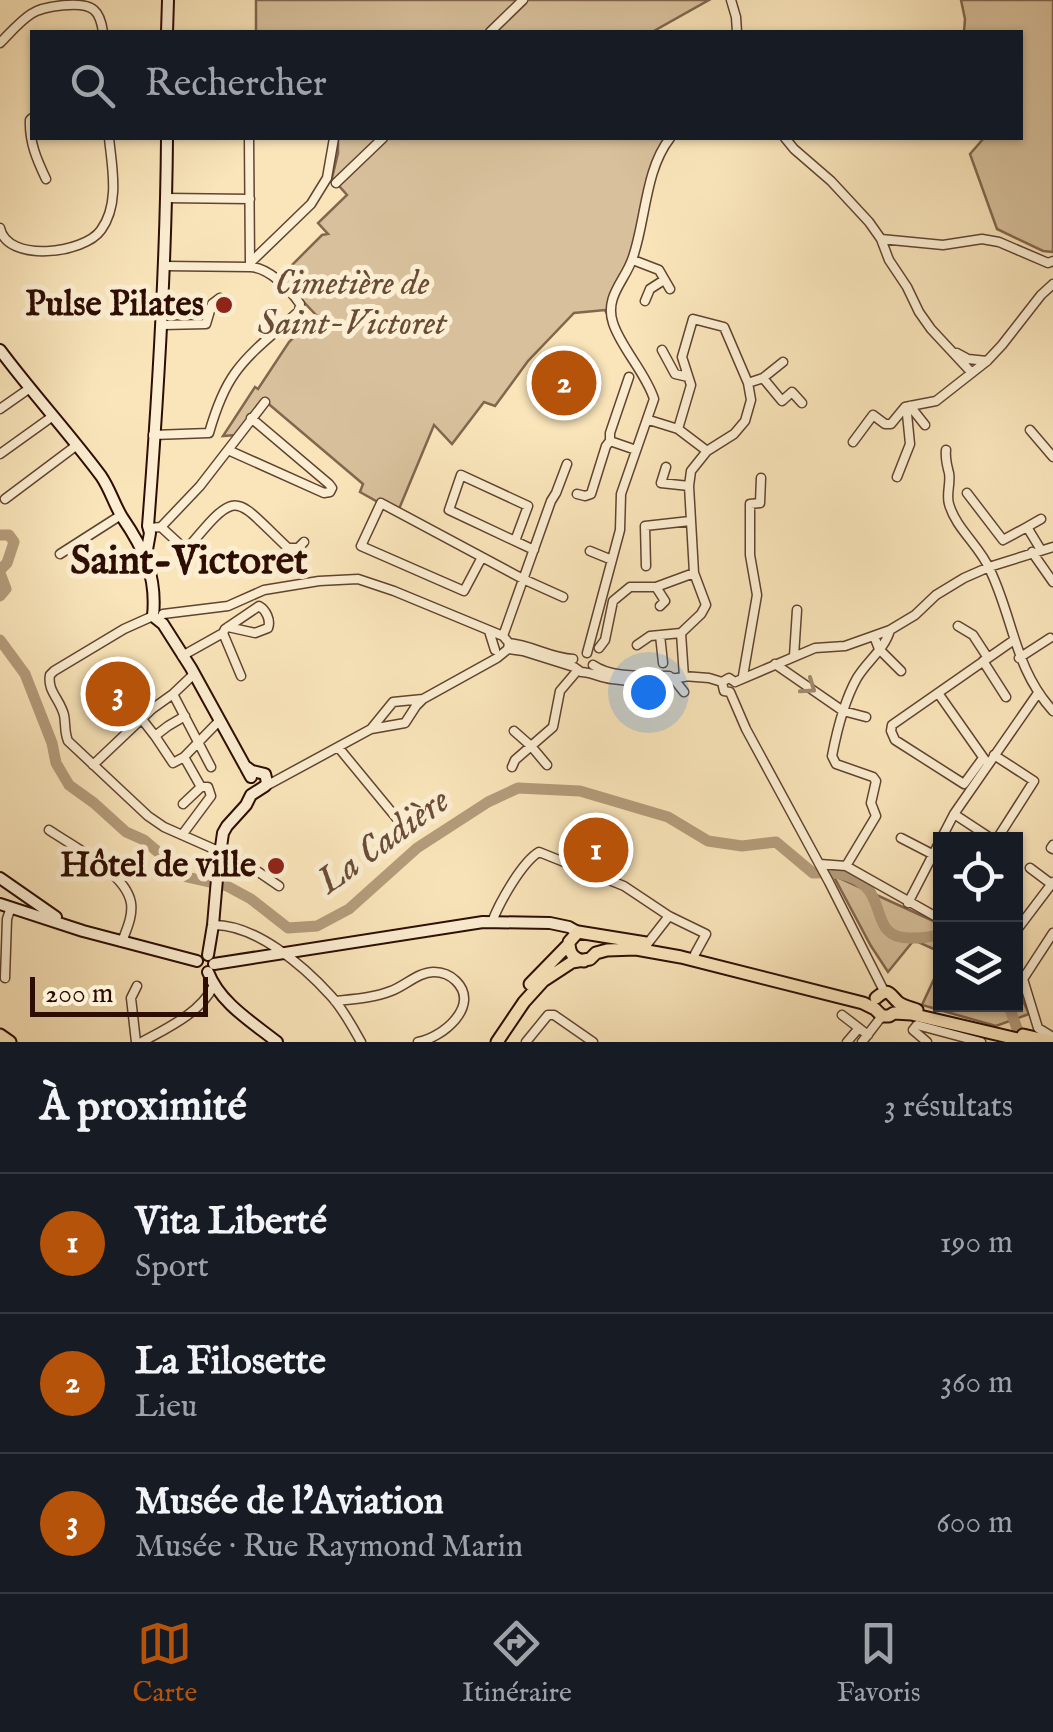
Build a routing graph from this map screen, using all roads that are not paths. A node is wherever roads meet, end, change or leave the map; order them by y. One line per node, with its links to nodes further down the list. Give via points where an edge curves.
1 (168, 0): 5 (main road)
2 (524, 0): 6 (street)
3 (732, 0): 7 (street)
4 (103, 30): 8 (street, via 94,8 48,6)
5 (168, 30)
6 (492, 30)
7 (738, 30)
8 (0, 43)
9 (32, 140): 17 (street)
10 (109, 140): 21 (street, via 113,196 100,232 67,250 23,250 9,246)
11 (167, 140): 19 (main road)
12 (249, 140): 20 (street)
13 (334, 140): 25 (street, via 327,178 311,204)
14 (381, 140): 18 (street)
15 (669, 140): 23 (street)
16 (787, 140): 22 (street)
17 (46, 179)
18 (336, 184)
19 (166, 198): 20 (street); 26 (main road)
20 (250, 199): 25 (street)
21 (0, 228)
22 (881, 239): 24 (street, via 999,242); 35 (street, via 918,312)
23 (633, 260): 27 (street, via 659,270); 50 (street, via 611,302 613,322 652,392)
24 (1053, 261)
25 (250, 265): 26 (street); 55 (street, via 266,270 300,308 235,372)
26 (165, 266): 32 (main road)
27 (664, 280): 29 (street); 31 (street)
28 (1053, 284): 36 (street)
29 (670, 289)
30 (220, 298): 32 (street, via 206,324)
31 (645, 301)
32 (162, 325): 56 (main road)
33 (0, 350): 43 (main road)
34 (662, 350): 40 (street, via 674,374)
35 (951, 350): 36 (street); 38 (street)
36 (986, 361): 38 (street)
37 (783, 362): 41 (street)
38 (972, 372): 46 (street, via 936,401)
39 (629, 377): 57 (street)
40 (688, 377): 42 (street, via 682,357 694,318 724,326); 52 (street)
41 (763, 378): 42 (street); 45 (street, via 782,401 792,392)
42 (748, 383): 63 (street, via 745,421)
43 (30, 388): 47 (street); 48 (main road)
44 (264, 402): 49 (street)
45 (802, 403)
46 (910, 406): 51 (street); 58 (street, via 891,424 873,415); 68 (street, via 910,444)
47 (0, 408)
48 (53, 416): 59 (main road); 64 (street)
49 (251, 418): 60 (street); 60 (street, via 329,484 330,492)
50 (649, 420): 52 (street); 61 (street)
51 (925, 424)
52 (678, 428): 63 (street)
53 (1030, 430): 65 (street)
54 (223, 432): 55 (street)
55 (209, 433): 56 (street)
56 (153, 435): 78 (main road)
57 (610, 441): 61 (street); 72 (street, via 591,494)
58 (853, 442)
59 (77, 445): 73 (street); 74 (main road)
60 (228, 450): 78 (street, via 200,486)
61 (636, 450): 87 (street, via 621,494)
62 (946, 450): 89 (street, via 949,506)
63 (707, 452): 70 (street, via 691,471)
64 (0, 454)
65 (1053, 457)
66 (567, 464): 82 (street)
67 (666, 468): 70 (street, via 658,487)
68 (897, 477)
69 (762, 478): 122 (street, via 760,503 750,504 757,594)
70 (689, 486): 76 (street)
71 (967, 493): 77 (street, via 1003,540)
72 (577, 494)
73 (4, 499)
74 (123, 518): 78 (main road); 85 (street)
75 (1041, 519): 77 (street)
76 (690, 522): 88 (street, via 645,526); 90 (street)
77 (1028, 527): 84 (street)
78 (144, 530): 80 (street, via 186,550 233,504 252,512 288,548); 97 (main road)
79 (516, 541): 79 (street, via 449,510 461,476 528,506); 82 (street)
80 (304, 542)
81 (1053, 547): 84 (street)
82 (534, 550): 91 (street)
83 (590, 551): 87 (street)
84 (1037, 551): 89 (street); 92 (street)
85 (62, 554)
86 (482, 557): 86 (street, via 381,502 360,546 464,591); 91 (street)
87 (612, 560): 110 (street)
88 (646, 566)
89 (989, 566): 100 (street); 105 (street)
90 (694, 573): 93 (street); 101 (street, via 706,605)
91 (523, 579): 94 (street); 106 (street)
92 (1053, 579)
93 (656, 587): 95 (street, via 665,600); 108 (street, via 630,587 613,600)
94 (563, 597)
95 (660, 606)
96 (797, 610): 112 (street)
97 (158, 614): 106 (street, via 228,606 264,590 358,579 488,631); 111 (main road); 149 (street, via 50,674 68,741)
98 (958, 626): 114 (street, via 972,635)
99 (226, 630): 99 (street, via 259,606 270,624 256,633); 111 (street); 120 (street)
100 (890, 630): 103 (street); 109 (street)
101 (682, 632): 102 (street); 123 (street)
102 (660, 635): 107 (street); 115 (street)
103 (874, 636): 109 (street); 112 (street)
104 (1050, 638): 113 (street)
105 (1014, 640): 113 (street); 114 (street)
106 (502, 644): 117 (street, via 522,644); 129 (street, via 488,662)
107 (637, 645)
108 (600, 648)
109 (878, 650): 118 (street); 133 (street)
110 (587, 653): 117 (street, via 592,658); 117 (street, via 580,652)
111 (182, 656): 119 (main road)
112 (794, 656): 116 (street)
113 (1019, 658): 126 (street)
114 (986, 660): 128 (street); 130 (street)
115 (662, 663)
116 (775, 664): 122 (street); 133 (street, one-way to 133)
117 (581, 667): 121 (street, via 616,680); 123 (street); 146 (street, via 560,691 553,727)
118 (902, 671)
119 (194, 674): 127 (street); 139 (main road)
120 (241, 676)
121 (673, 678): 123 (street); 123 (street, via 683,690)
122 (739, 679): 124 (street); 125 (street)
123 (692, 681): 124 (street)
124 (722, 682): 125 (street)
125 (730, 692): 165 (street)
126 (1038, 693): 132 (street); 148 (street)
127 (173, 694): 135 (street); 138 (street)
128 (938, 694): 148 (street); 148 (street, via 892,725 895,740 964,784)
129 (424, 698): 131 (street); 136 (street)
130 (1006, 698)
131 (400, 702): 134 (street); 136 (street)
132 (1052, 708)
133 (843, 711): 137 (street); 166 (street, via 832,756 876,781 876,816)
134 (386, 714): 140 (street); 141 (street)
135 (185, 716): 143 (street); 144 (street)
136 (410, 717): 140 (street)
137 (866, 717)
138 (142, 718): 143 (street); 149 (street)
139 (219, 721): 144 (street); 153 (main road)
140 (394, 725): 141 (street)
141 (371, 728): 145 (street)
142 (514, 731): 146 (street)
143 (155, 736): 147 (street, via 174,762)
144 (198, 743): 147 (street); 151 (street)
145 (338, 746): 153 (street); 158 (street)
146 (531, 746): 150 (street); 152 (street)
147 (184, 757): 154 (street)
148 (988, 758): 156 (street); 160 (street, via 1034,781)
149 (93, 765): 161 (street, via 148,816)
150 (548, 766)
151 (211, 767)
152 (512, 767)
153 (259, 782): 163 (main road, via 223,833)
154 (201, 787): 155 (street); 161 (street, via 212,796)
155 (183, 804)
156 (954, 814): 159 (street); 164 (street)
157 (49, 830): 184 (street, via 126,888 131,917)
158 (408, 832)
159 (982, 832)
160 (999, 832)
161 (182, 835): 163 (street)
162 (901, 838): 164 (street)
163 (220, 852): 170 (street); 179 (main road)
164 (932, 854): 172 (street)
165 (820, 866): 166 (street); 197 (street, via 876,970)
166 (846, 866): 172 (street)
167 (1030, 868): 169 (street)
168 (0, 878): 171 (main road)
169 (1051, 882): 177 (street)
170 (280, 886)
171 (12, 888): 173 (main road, via 1,894); 180 (main road)
172 (908, 903): 175 (street)
173 (5, 906): 180 (main road); 192 (street)
174 (669, 916): 176 (street, via 624,886 539,852); 186 (street); 189 (street, via 706,934)
175 (933, 916)
176 (492, 922): 178 (main road); 187 (main road)
177 (1023, 922)
178 (516, 923): 181 (main road); 185 (main road, via 552,928)
179 (214, 926): 187 (street, via 240,929); 191 (main road)
180 (83, 931): 184 (main road)
181 (578, 932): 183 (main road); 185 (main road)
182 (1053, 933): 193 (street)
183 (593, 934): 186 (main road); 188 (main road)
184 (122, 942): 191 (main road)
185 (569, 943): 190 (main road, via 572,956); 210 (main road, via 534,979)
186 (648, 943): 189 (main road)
187 (283, 953): 191 (main road); 196 (street)
188 (596, 953): 190 (main road); 197 (main road, via 636,949)
189 (695, 954): 197 (main road)
190 (584, 960): 210 (main road, via 543,981)
191 (207, 963): 195 (main road)
192 (5, 978)
193 (1023, 978): 202 (street, via 1038,1028)
194 (137, 986): 206 (street, via 131,998)
195 (214, 987): 206 (street, via 182,1018); 207 (main road)
196 (335, 1000): 208 (street); 209 (street, via 392,991 426,973 450,976 461,985 462,1009 444,1030)
197 (885, 1005): 201 (street); 203 (main road)
198 (842, 1016): 199 (street)
199 (858, 1028): 201 (street); 213 (street)
200 (0, 1035): 205 (main road)
201 (865, 1038)
202 (1052, 1038): 203 (main road)
203 (1032, 1040)
204 (970, 1041): 214 (street, via 917,1025 913,1030); 215 (street)
205 (10, 1042)
206 (139, 1042)
207 (277, 1042)
208 (360, 1042)
209 (418, 1042)
210 (497, 1042)
211 (526, 1042): 212 (street, via 548,1015)
212 (593, 1042)
213 (847, 1042)
214 (927, 1042)
215 (981, 1042)

